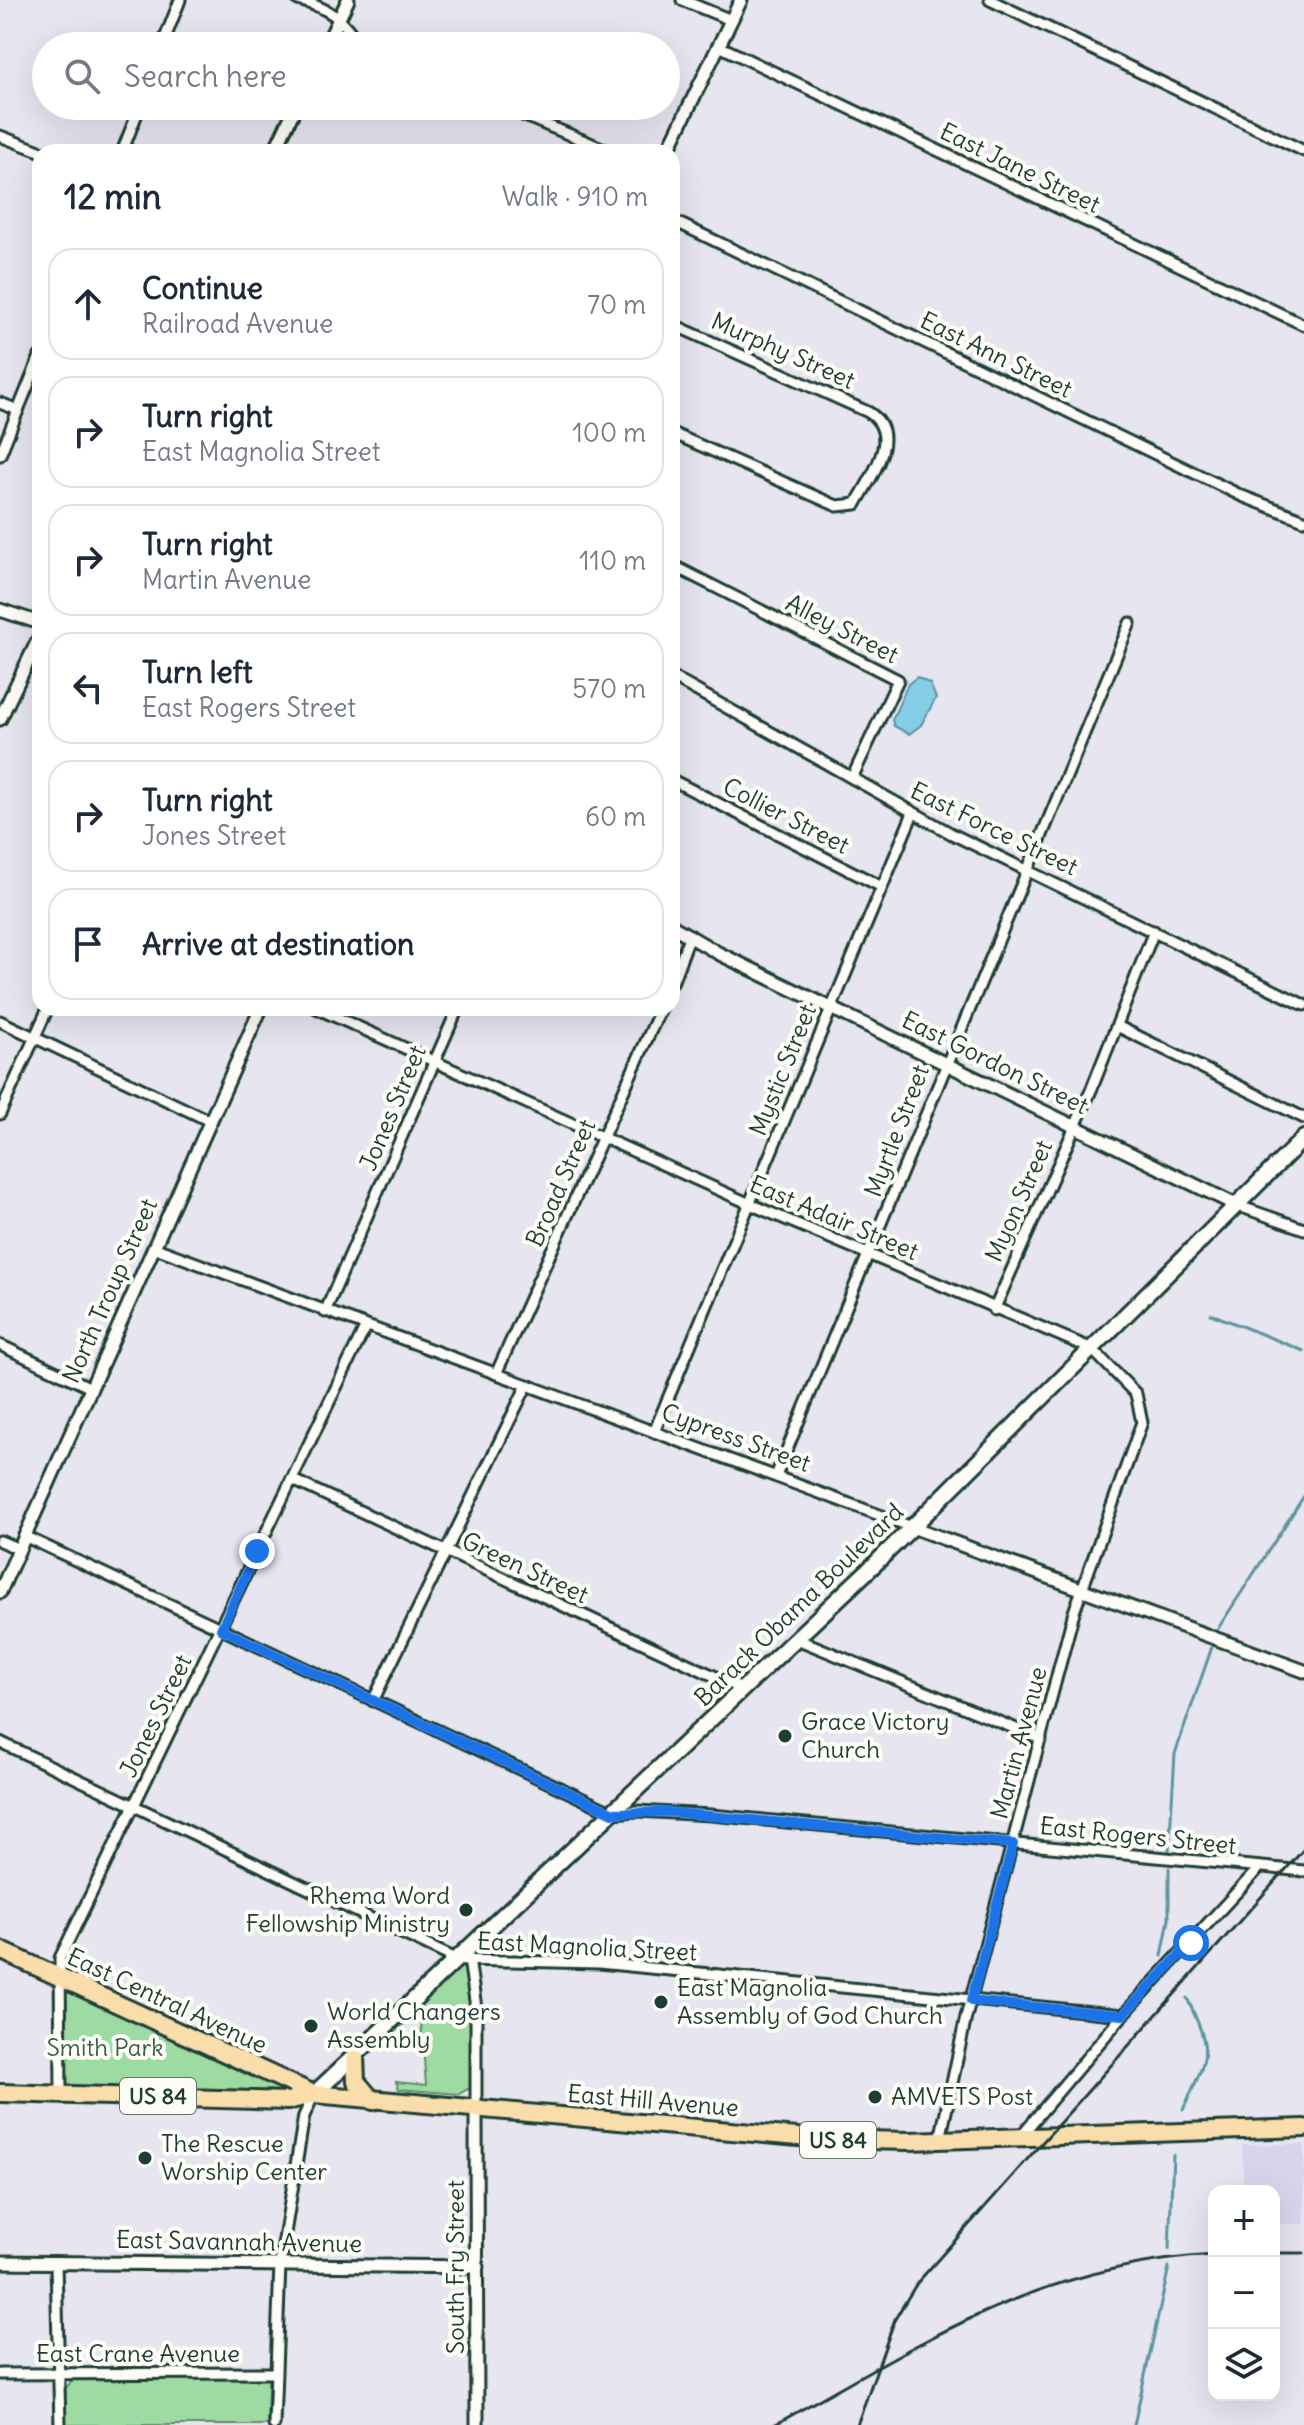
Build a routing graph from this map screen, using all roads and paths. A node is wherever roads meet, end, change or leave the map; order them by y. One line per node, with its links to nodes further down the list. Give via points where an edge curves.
1 (180, 0): 9 (street)
2 (298, 0): 7 (street, via 326,7)
3 (348, 0): 7 (street)
4 (682, 0): 8 (street)
5 (741, 0): 8 (street)
6 (990, 0): 22 (street)
7 (340, 17): 10 (street); 11 (street)
8 (731, 20): 12 (street)
9 (167, 32)
10 (333, 32)
11 (350, 32)
12 (719, 46): 20 (street); 24 (street, East Jane Street)
13 (135, 120): 17 (street)
14 (289, 120): 18 (street)
15 (534, 120): 19 (street)
16 (0, 136): 21 (street)
17 (125, 144)
18 (278, 144)
19 (592, 144)
20 (671, 144)
21 (32, 148)
22 (1304, 151)
23 (680, 224): 31 (street, East Ann Street, via 1242,496)
24 (1304, 325)
25 (680, 328): 29 (street, Murphy Street, via 877,417 884,450 856,504 837,506)
26 (32, 376): 28 (street)
27 (0, 403): 28 (street)
28 (18, 410): 30 (street)
29 (680, 437)
30 (0, 455)
31 (1304, 520)
32 (680, 569): 39 (street, Alley Street, via 898,680)
33 (0, 610): 34 (street)
34 (32, 620)
35 (1130, 623): 42 (street, Myrtle Street)
36 (32, 653): 38 (street)
37 (680, 681): 39 (street, East Force Street)
38 (0, 719)
39 (852, 778): 41 (street, East Force Street)
40 (680, 784): 43 (street, Collier Street)
41 (913, 813): 42 (street, East Force Street); 43 (street, Mystic Street)
42 (1028, 868): 45 (street, East Force Street); 59 (street, Myrtle Street)
43 (882, 887): 49 (street, Mystic Street)
44 (680, 930): 46 (street, East Gordon Street)
45 (1154, 931): 48 (street, East Force Street); 56 (street, Myon Street)
46 (690, 935): 47 (street); 49 (street, East Gordon Street)
47 (680, 962)
48 (1304, 1005)
49 (830, 1008): 59 (street, East Gordon Street); 66 (street, Mystic Street)
50 (45, 1016): 57 (street)
51 (257, 1016): 62 (street, North Troup Street)
52 (334, 1016): 58 (street, East Adair Street)
53 (454, 1016): 58 (street, Jones Street)
54 (657, 1016): 64 (street, Broad Street)
55 (0, 1021): 57 (street)
56 (1117, 1026): 61 (street); 63 (street, Myon Street)
57 (35, 1038): 60 (street); 62 (street)
58 (434, 1061): 64 (street, East Adair Street); 72 (street, Jones Street)
59 (945, 1063): 63 (street, East Gordon Street); 70 (street, Myrtle Street)
60 (0, 1114)
61 (1304, 1118)
62 (210, 1121): 69 (street, North Troup Street)
63 (1074, 1125): 67 (street, East Gordon Street); 71 (street, Myon Street)
64 (603, 1138): 66 (street, East Adair Street); 76 (street, Broad Street)
65 (1304, 1138): 67 (main road, Barack Obama Boulevard)
66 (750, 1204): 70 (street, East Adair Street); 79 (street, Mystic Street)
67 (1236, 1205): 68 (street, East Gordon Street); 75 (main road, Barack Obama Boulevard)
68 (1304, 1229)
69 (153, 1247): 72 (street, Cypress Street); 78 (street, North Troup Street)
70 (870, 1255): 71 (street, East Adair Street); 80 (street, Myrtle Street)
71 (994, 1310): 75 (street, East Adair Street)
72 (325, 1312): 73 (street, Cypress Street)
73 (366, 1326): 76 (street, Cypress Street); 81 (street, Jones Street)
74 (0, 1345): 78 (street)
75 (1092, 1349): 82 (main road, Barack Obama Boulevard); 87 (street, East Adair Street, via 1136,1394 1142,1422)
76 (496, 1374): 77 (street, Cypress Street)
77 (527, 1385): 79 (street, Cypress Street); 86 (street)
78 (91, 1388): 83 (street, North Troup Street)
79 (654, 1432): 80 (street, Cypress Street)
80 (776, 1476): 82 (street, Cypress Street)
81 (293, 1480): 86 (street, Green Street); 89 (street, Jones Street)
82 (912, 1527): 87 (street, Cypress Street); 90 (main road, Barack Obama Boulevard)
83 (24, 1536): 85 (street, North Troup Street); 89 (street, East Rogers Street)
84 (0, 1541): 85 (street)
85 (19, 1549): 88 (street, North Troup Street)
86 (445, 1553): 92 (street, Green Street); 93 (street)
87 (1081, 1589): 91 (street, Cypress Street); 94 (street, Martin Avenue)
88 (0, 1592)
89 (221, 1629): 93 (street, East Rogers Street); 96 (street, Jones Street)
90 (797, 1639): 92 (main road, Barack Obama Boulevard); 94 (street)
91 (1304, 1671)
92 (742, 1689): 97 (main road, Barack Obama Boulevard)
93 (373, 1701): 97 (street, East Rogers Street)
94 (1041, 1739): 98 (street, Martin Avenue)
95 (0, 1742): 96 (street, East Magnolia Street)
96 (133, 1806): 102 (street, East Magnolia Street); 103 (street, Jones Street, via 60,1958)
97 (613, 1813): 98 (street, East Rogers Street, via 667,1812); 102 (main road, Barack Obama Boulevard)
98 (1013, 1844): 99 (street, East Rogers Street); 104 (street, Martin Avenue)
99 (1260, 1867): 100 (street, East Rogers Street); 105 (street)
100 (1304, 1871)
101 (0, 1950): 103 (highway, East Central Avenue / US 84)
102 (464, 1959): 104 (street, East Magnolia Street, via 599,1963); 106 (main road, Barack Obama Boulevard); 111 (street, via 476,2008)
103 (58, 1977): 108 (street, Jones Street); 109 (highway, East Central Avenue / US 84)
104 (971, 2001): 105 (street, East Magnolia Street); 114 (street, Martin Avenue)
105 (1123, 2015): 113 (street)
106 (355, 2056): 109 (main road, Barack Obama Boulevard); 110 (highway, via 356,2081)
107 (0, 2093): 108 (highway, East Hill Avenue / US 84)
108 (61, 2094): 109 (highway, East Hill Avenue / US 84, via 288,2101)
109 (314, 2094): 110 (highway, East Hill Avenue / US 84); 117 (street, via 304,2116)
110 (373, 2101): 111 (highway, East Hill Avenue / US 84)
111 (476, 2110): 114 (highway, East Hill Avenue / US 84, via 820,2139); 118 (street, South Fry Street)
112 (1304, 2128): 113 (highway, East Hill Avenue / US 84)
113 (1019, 2138): 114 (highway, East Hill Avenue / US 84)
114 (940, 2140)
115 (0, 2262): 116 (street, East Savannah Avenue)
116 (56, 2262): 117 (street, East Savannah Avenue); 121 (street)
117 (280, 2264): 118 (street, East Savannah Avenue); 119 (street)
118 (477, 2267): 124 (street, South Fry Street)
119 (275, 2373): 121 (street, East Crane Avenue); 123 (street)
120 (0, 2374): 121 (street, East Crane Avenue)
121 (59, 2376): 122 (street)
122 (60, 2425)
123 (274, 2425)
124 (477, 2425)

